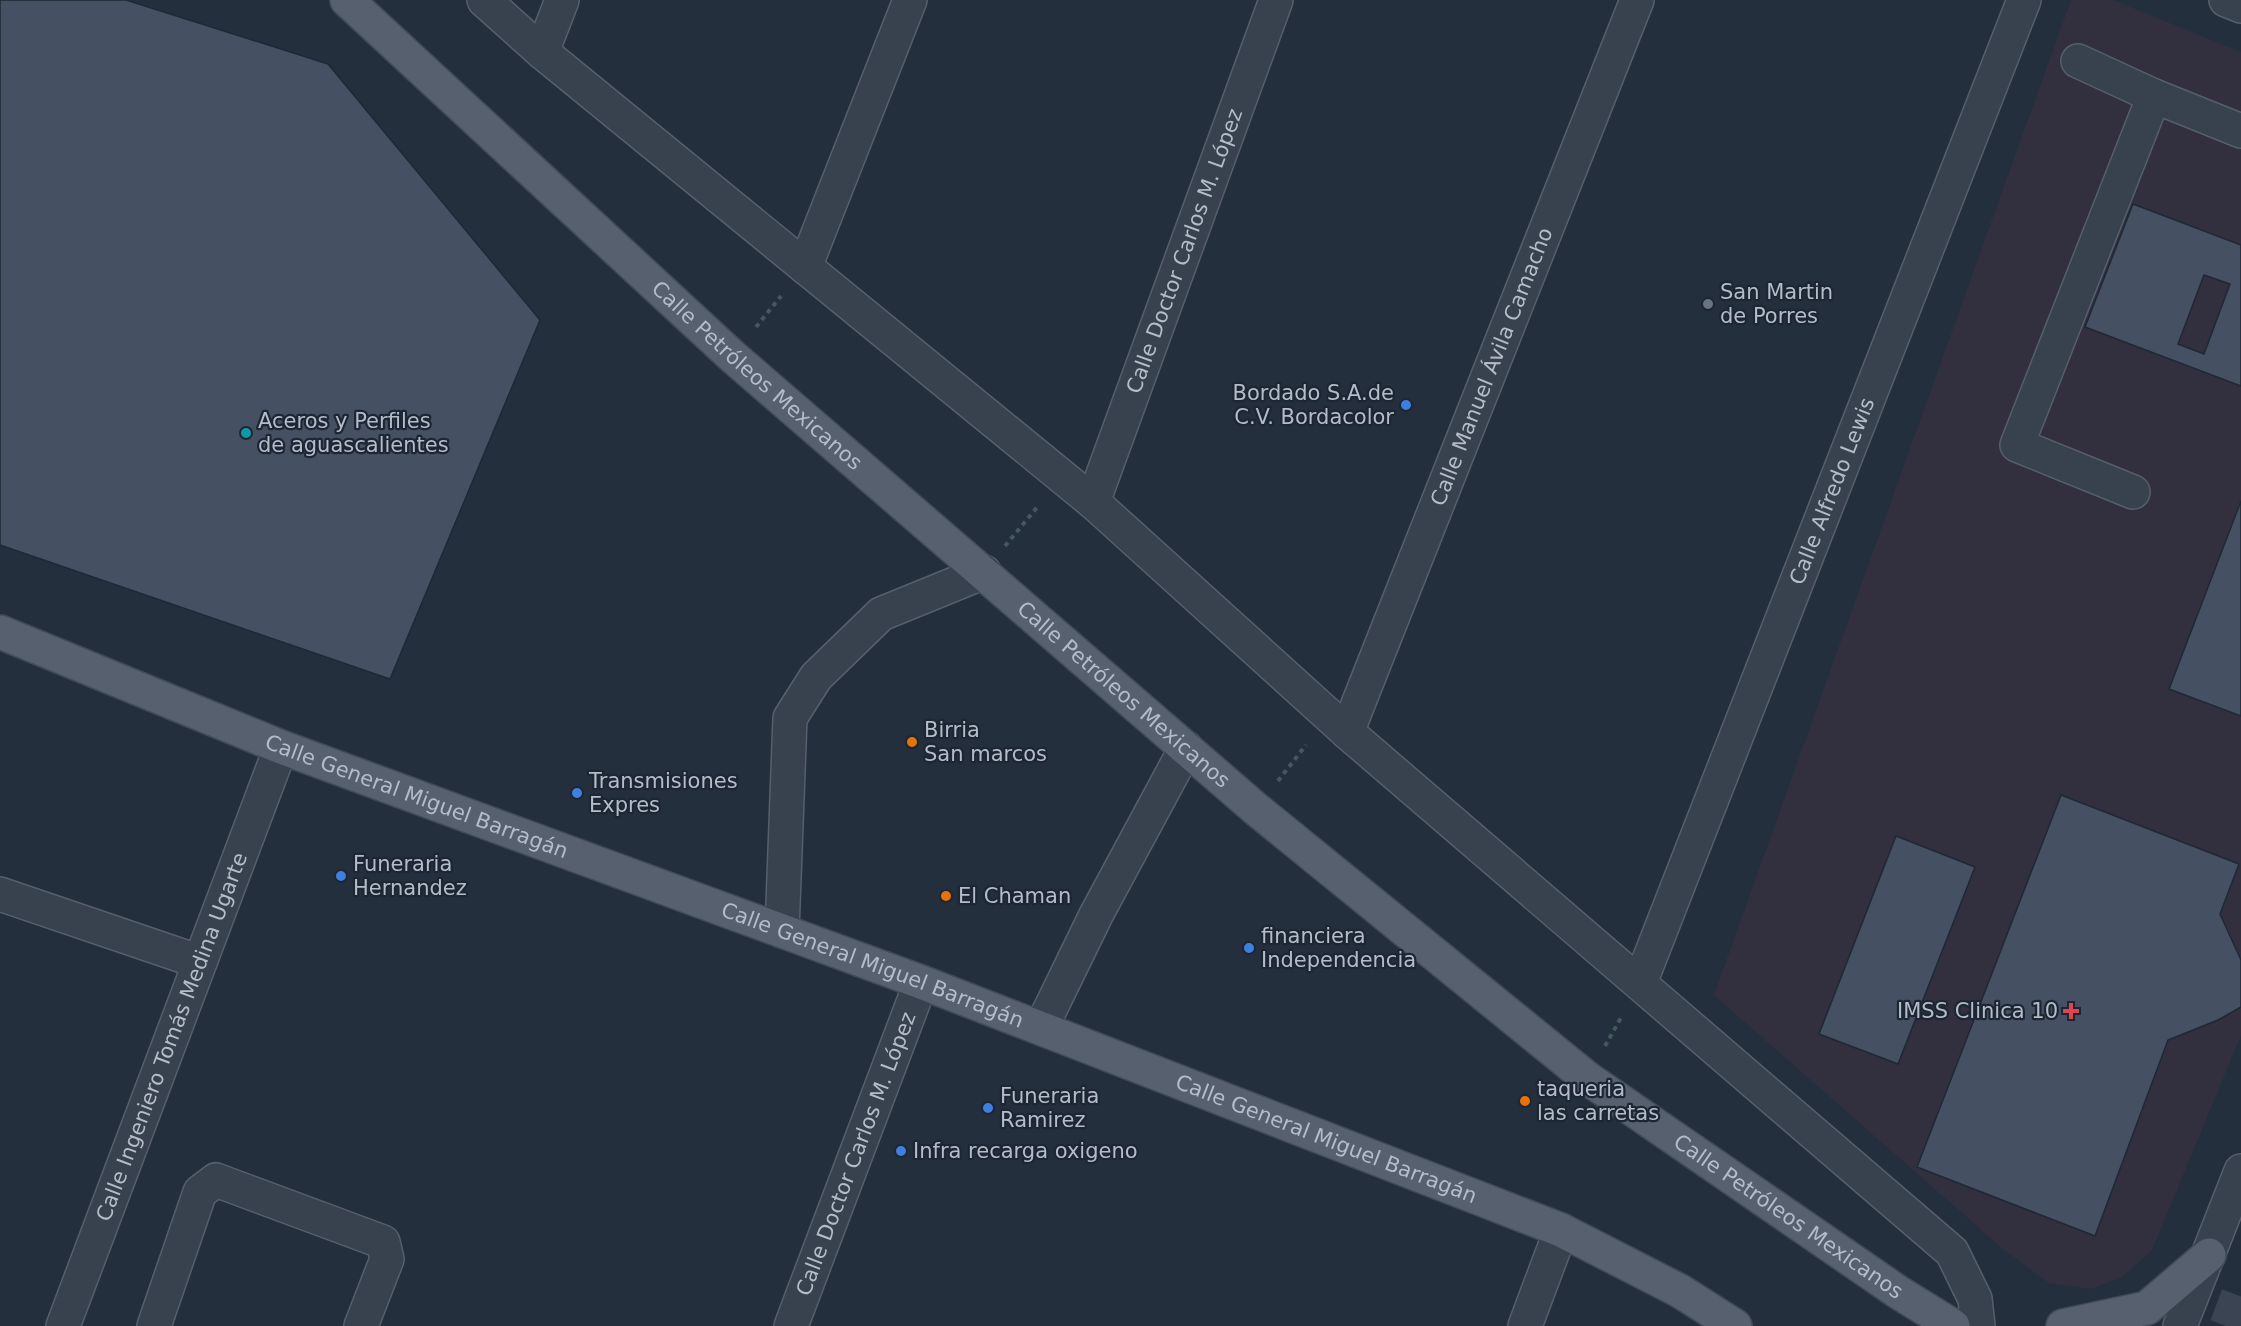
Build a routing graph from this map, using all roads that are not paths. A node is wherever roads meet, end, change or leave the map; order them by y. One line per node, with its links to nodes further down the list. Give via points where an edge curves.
1 (326, 0): 10 (street)
2 (484, 0): 11 (street)
3 (562, 0): 11 (street)
4 (910, 0): 15 (street)
5 (1276, 0): 17 (street, Calle Doctor Carlos M. López)
6 (1637, 0): 20 (street, Calle Manuel Ávila Camacho)
7 (2024, 0): 27 (street, Calle Alfredo Lewis)
8 (2226, 0): 9 (street)
9 (2241, 6)
10 (355, 7): 18 (main road, Calle Petróleos Mexicanos, via 732,356)
11 (542, 52): 15 (street)
12 (2078, 61): 13 (street)
13 (2154, 96): 14 (street); 16 (street, via 2017,445)
14 (2241, 131)
15 (805, 267): 17 (street)
16 (2133, 492)
17 (1093, 502): 20 (street)
18 (984, 572): 22 (main road, Calle Petróleos Mexicanos); 24 (street, via 881,614 816,677 790,718)
19 (0, 632): 21 (main road, Calle General Miguel Barragán)
20 (1338, 724): 27 (street)
21 (281, 747): 24 (main road, Calle General Miguel Barragán); 25 (street, Calle Ingeniero Tomás Medina Ugarte)
22 (1186, 748): 28 (street, via 1096,915); 38 (main road, Calle Petróleos Mexicanos, via 1587,1078)
23 (0, 894): 25 (street)
24 (782, 931): 26 (main road, Calle General Miguel Barragán)
25 (200, 962): 33 (street, Calle Ingeniero Tomás Medina Ugarte)
26 (921, 982): 28 (main road, Calle General Miguel Barragán); 35 (street, Calle Doctor Carlos M. López)
27 (1640, 983): 39 (street, via 1952,1252 1975,1299)
28 (1041, 1028): 30 (main road, Calle General Miguel Barragán)
29 (2241, 1171): 31 (street)
30 (1561, 1230): 36 (street); 37 (main road, Calle General Miguel Barragán, via 1680,1291)
31 (2209, 1255): 40 (main road, via 2147,1308); 41 (street)
32 (155, 1325): 34 (street, via 200,1192 216,1180 383,1242 387,1259)
33 (63, 1326)
34 (361, 1326)
35 (791, 1326)
36 (1525, 1326)
37 (1735, 1326)
38 (1953, 1326)
39 (1978, 1326)
40 (2063, 1326)
41 (2180, 1326)

